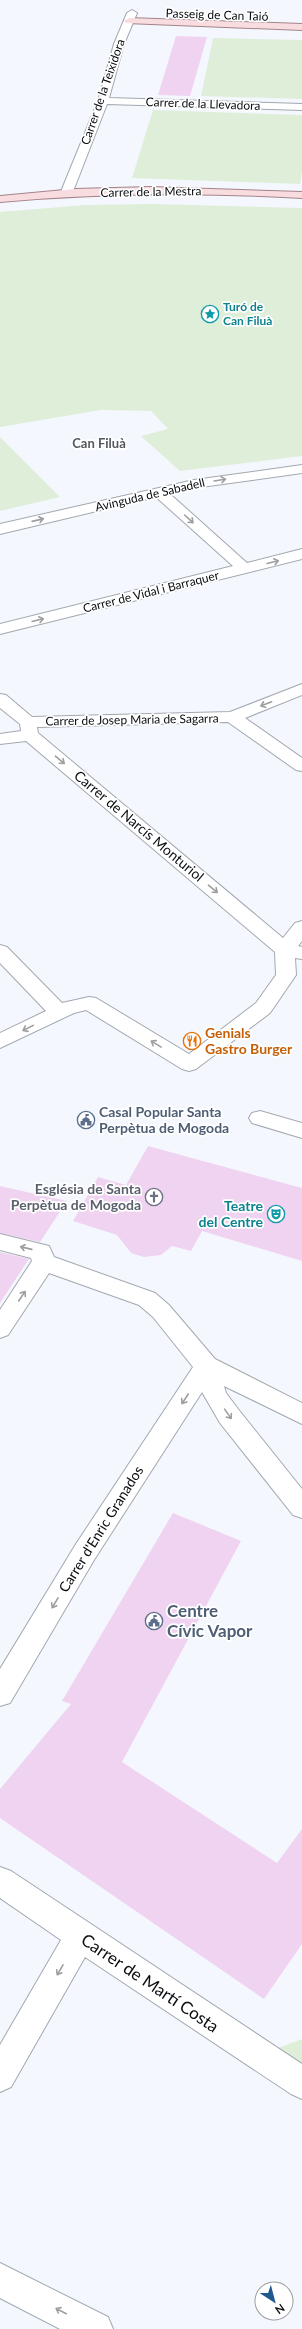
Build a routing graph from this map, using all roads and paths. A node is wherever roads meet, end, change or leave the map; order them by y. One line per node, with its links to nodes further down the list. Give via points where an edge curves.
1 (130, 17): 2 (main road, Passeig de Can Taió); 3 (main road, Passeig de Can Taió, via 149,22); 4 (street, Carrer de la Teixidora, via 119,44)
2 (302, 19)
3 (302, 25)
4 (103, 101): 5 (street, Carrer de la Llevadora); 6 (street, Carrer de la Teixidora)
5 (302, 107)
6 (66, 194): 7 (main road, Carrer de la Mestra, via 188,190); 8 (main road, Carrer de la Mestra)
7 (302, 195)
8 (0, 199)
9 (302, 469): 10 (street, Avinguda de Sabadell, one-way to 9, via 209,482)
10 (160, 493): 11 (street, Avinguda de Sabadell, one-way to 10); 13 (street, one-way to 13)
11 (0, 529)
12 (302, 554): 13 (street, Carrer de Vidal i Barraquer, one-way to 12)
13 (245, 569): 14 (street, Carrer de Vidal i Barraquer, one-way to 13)
14 (0, 630)
15 (302, 688): 17 (street, Carrer de Josep Maria de Sagarra, one-way to 17)
16 (0, 699): 18 (street, Carrer de Narcís Monturiol)
17 (232, 717): 18 (street, Carrer de Josep Maria de Sagarra); 20 (street)
18 (29, 729): 19 (street, Carrer de Josep Maria de Sagarra); 23 (street, Carrer de Narcís Monturiol, one-way to 23)
19 (0, 739)
20 (302, 766)
21 (302, 927): 23 (street)
22 (0, 951): 24 (street)
23 (294, 952): 24 (street, one-way to 24, via 286,975 263,1008 189,1064 89,1003)
24 (60, 1012): 25 (street, one-way to 25)
25 (0, 1041)
26 (260, 1118): 27 (street)
27 (302, 1131)
28 (0, 1242): 29 (street, one-way to 28, via 41,1252)
29 (44, 1262): 30 (street, one-way to 29); 31 (street, via 147,1299 161,1310)
30 (0, 1329)
31 (206, 1366): 32 (street); 33 (street, one-way to 33, via 215,1396); 34 (street, Carrer d'Enric Granados, one-way to 34, via 85,1552)
32 (302, 1414)
33 (302, 1508)
34 (0, 1694)
35 (0, 1880): 36 (street, Carrer de Martí Costa)
36 (80, 1936): 37 (street, one-way to 37); 38 (street, Carrer de Martí Costa)
37 (0, 2076)
38 (302, 2083)
39 (0, 2280): 40 (street, one-way to 39)
40 (96, 2329)

